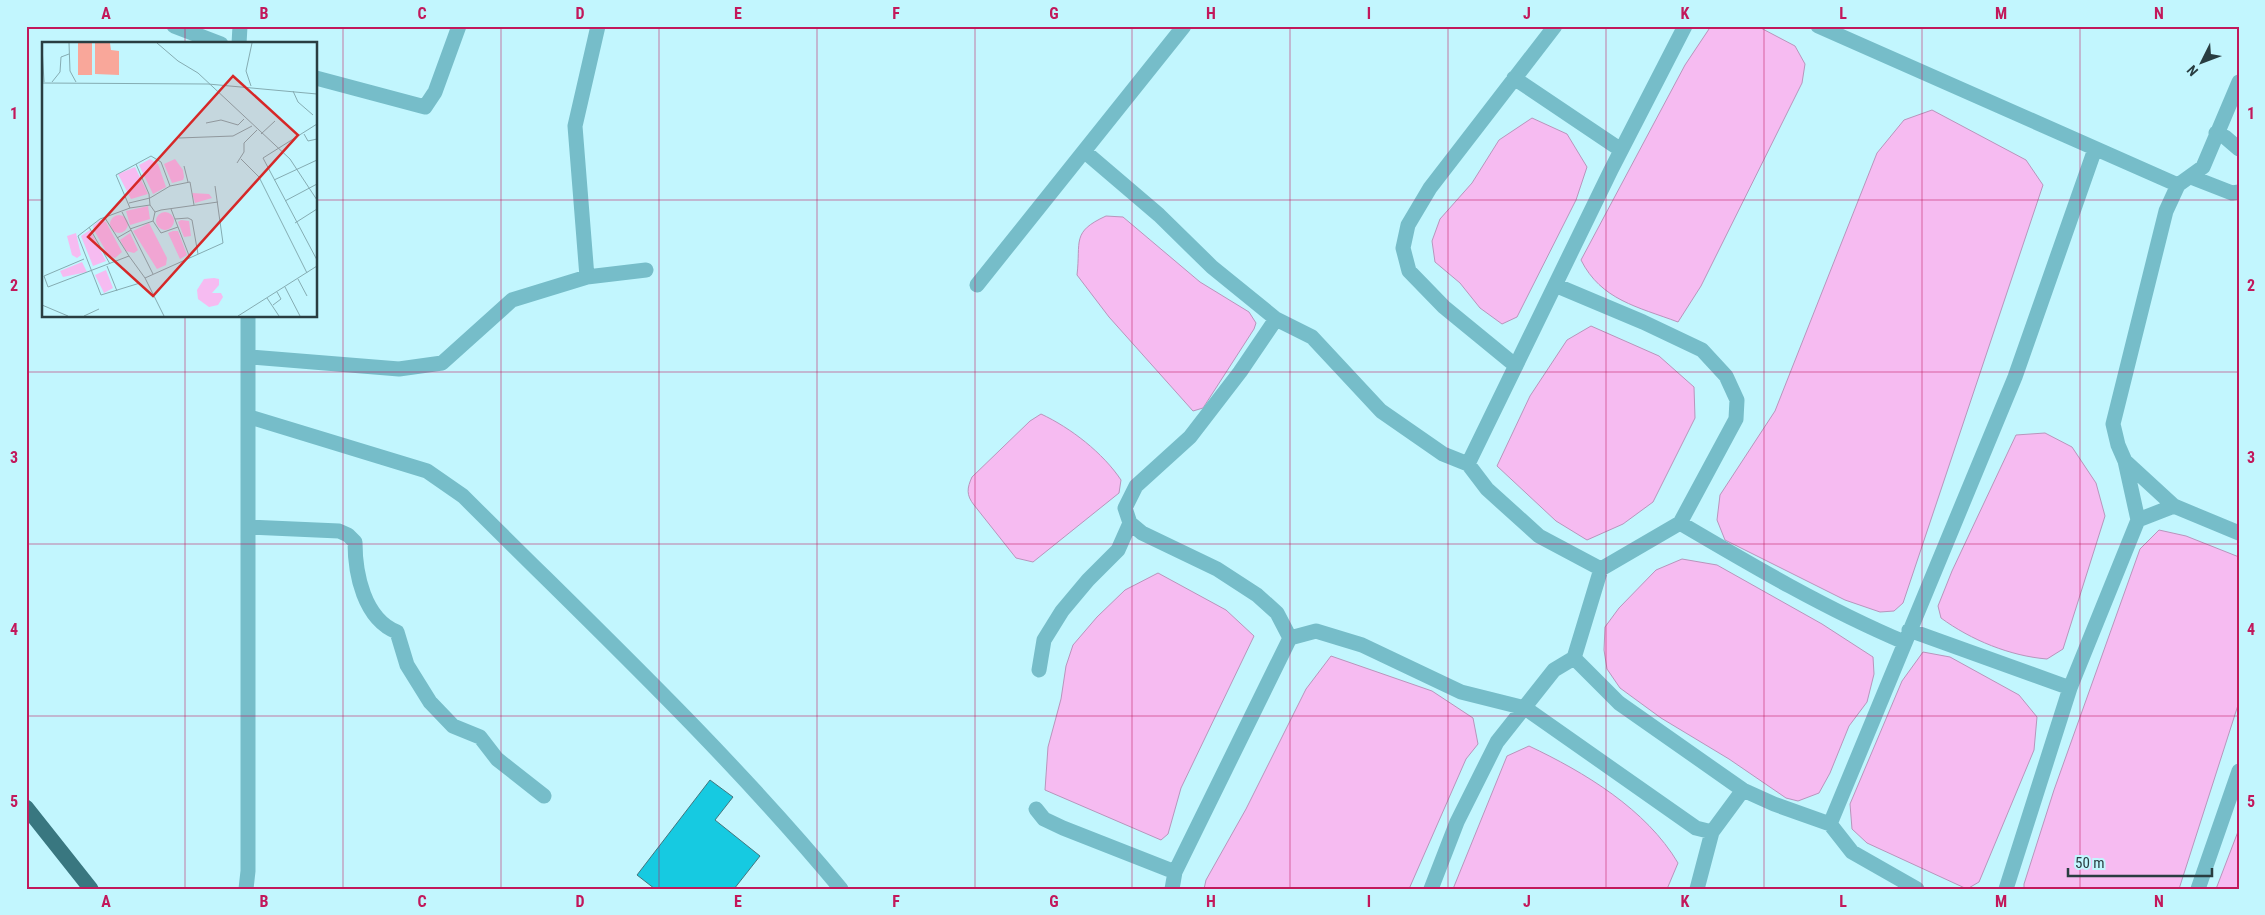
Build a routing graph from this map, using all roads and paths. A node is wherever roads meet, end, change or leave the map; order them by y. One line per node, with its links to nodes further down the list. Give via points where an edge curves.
1 (174, 26): 9 (street)
2 (240, 26): 10 (street)
3 (459, 26): 12 (street, via 435,92 425,107)
4 (598, 26): 23 (street, via 575,126)
5 (1184, 26): 18 (street)
6 (1555, 26): 11 (street)
7 (1685, 26): 17 (street)
8 (1818, 26): 15 (street)
9 (216, 42)
10 (239, 42)
11 (1514, 78): 17 (street); 29 (street, via 1430,188 1408,225 1403,248 1410,271 1444,307)
12 (318, 79)
13 (2239, 82): 14 (street)
14 (2216, 132): 16 (street); 19 (street, via 2203,168)
15 (2095, 149): 20 (street); 40 (street, via 2015,377)
16 (2239, 149)
17 (1621, 150): 25 (street)
18 (1084, 151): 24 (street); 27 (street, via 1159,215 1212,267)
19 (2191, 177): 20 (street); 21 (street, via 2232,193)
20 (2178, 185): 31 (street, via 2166,211 2113,424)
21 (2239, 192)
22 (646, 270): 23 (street)
23 (587, 277): 28 (street, via 512,300 442,363 398,369)
24 (977, 285)
25 (1555, 286): 29 (street); 35 (street, via 1702,350 1726,376 1737,400 1736,420)
26 (248, 318): 28 (street)
27 (1276, 319): 32 (street, via 1312,337 1381,411 1443,454); 36 (street, via 1190,437 1136,486 1124,508)
28 (250, 357): 30 (street)
29 (1516, 366): 32 (street)
30 (250, 418): 37 (street); 56 (street, via 427,471 463,496 718,751 789,826)
31 (2126, 462): 33 (street); 34 (street)
32 (1468, 464): 39 (street, via 1487,488 1539,536)
33 (2174, 506): 34 (street); 38 (street)
34 (2138, 520): 44 (street)
35 (1680, 522): 39 (street); 40 (street, via 1852,620)
36 (1130, 523): 41 (street, via 1142,533 1216,570 1257,595 1277,613); 43 (street, via 1118,550 1062,611 1044,640)
37 (249, 527): 48 (street, via 348,535 355,542 362,593 372,610 397,632 407,665 430,702 453,726 480,737 497,759); 55 (street, via 248,871)
38 (2239, 533)
39 (1601, 569): 42 (street)
40 (1907, 636): 44 (street); 51 (street)
41 (1290, 638): 45 (street, via 1316,631 1362,644 1461,692); 53 (street)
42 (1574, 658): 45 (street, via 1554,670); 47 (street, via 1619,703)
43 (1039, 670)
44 (2070, 688): 61 (street)
45 (1525, 708): 52 (street, via 1696,828); 58 (street, via 1496,742 1457,822)
46 (2239, 771): 62 (street)
47 (1743, 790): 51 (street); 52 (street)
48 (544, 796)
49 (26, 807): 54 (highway)
50 (1036, 809): 53 (street, via 1044,819 1063,828)
51 (1830, 824): 60 (street, via 1852,852)
52 (1712, 832): 59 (street)
53 (1175, 872): 57 (street)
54 (91, 889)
55 (245, 889)
56 (841, 889)
57 (1172, 889)
58 (1431, 889)
59 (1697, 889)
60 (1916, 889)
61 (2006, 889)
62 (2198, 889)

